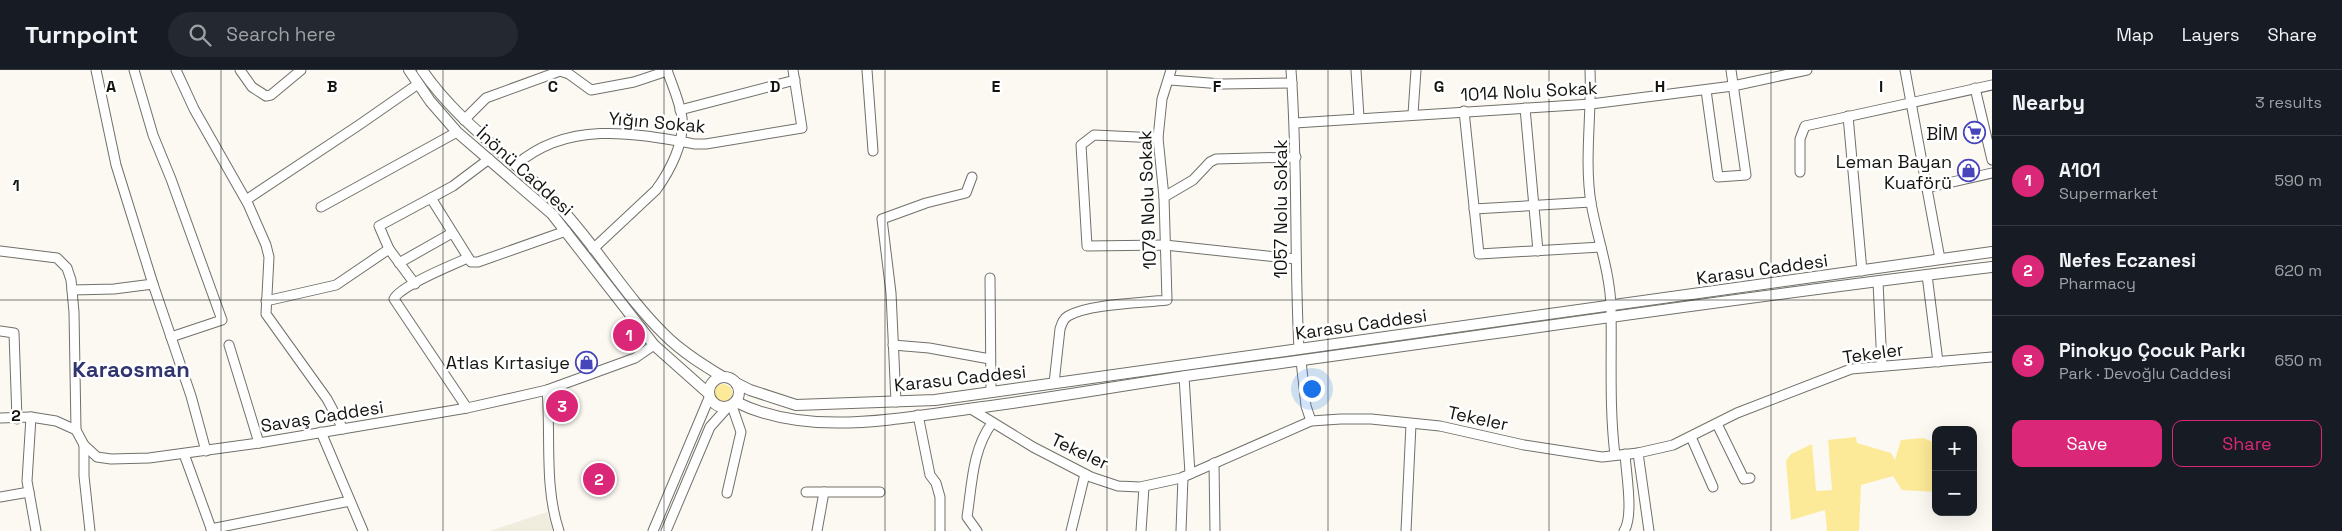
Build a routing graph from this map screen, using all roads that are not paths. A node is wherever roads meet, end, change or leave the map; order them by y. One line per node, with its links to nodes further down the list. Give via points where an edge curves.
1 (96, 70): 74 (street, via 116,165)
2 (134, 70): 81 (street, via 152,135 171,178 222,320)
3 (176, 70): 51 (street, via 194,109)
4 (240, 70): 5 (street, via 252,87 266,96)
5 (301, 70)
6 (409, 70): 22 (main road, İnönü Caddesi)
7 (422, 70): 35 (main road, İnönü Caddesi)
8 (793, 70): 19 (street)
9 (867, 70): 40 (street)
10 (1172, 70): 20 (street, 1079 Nolu Sokak)
11 (1291, 70): 21 (street, 1057 Nolu Sokak)
12 (1356, 70): 34 (street)
13 (1416, 70): 32 (street)
14 (1590, 70): 28 (street)
15 (1731, 70): 24 (street)
16 (1807, 70): 24 (street, 1014 Nolu Sokak)
17 (1905, 70): 27 (street)
18 (667, 71): 30 (street); 35 (street, via 634,82 591,90 570,74 560,71 486,98)
19 (795, 80): 30 (street); 39 (street, Yığın Sokak, via 802,128 706,144)
20 (1170, 80): 21 (street, via 1222,84); 38 (street, 1079 Nolu Sokak, via 1162,99)
21 (1292, 83): 36 (street, 1057 Nolu Sokak)
22 (418, 84): 37 (main road, İnönü Caddesi); 51 (street)
23 (1992, 85): 25 (street)
24 (1733, 86): 26 (street, 1014 Nolu Sokak); 26 (street, via 1746,175 1718,177)
25 (1975, 88): 27 (street); 43 (street)
26 (1706, 90): 28 (street, 1014 Nolu Sokak)
27 (1911, 102): 33 (street); 48 (street)
28 (1591, 104): 29 (street, 1014 Nolu Sokak); 52 (street, via 1587,150)
29 (1525, 108): 31 (street, 1014 Nolu Sokak); 53 (street)
30 (680, 110): 39 (street, via 682,127)
31 (1464, 111): 32 (street, 1014 Nolu Sokak); 55 (street)
32 (1413, 114): 34 (street, 1014 Nolu Sokak)
33 (1848, 116): 45 (street, via 1810,124 1803,129); 70 (street)
34 (1359, 117): 36 (street, 1014 Nolu Sokak)
35 (464, 120): 44 (main road, İnönü Caddesi)
36 (1295, 123): 41 (street, 1057 Nolu Sokak)
37 (457, 132): 42 (main road, İnönü Caddesi); 54 (street)
38 (1158, 138): 49 (street, 1079 Nolu Sokak); 58 (street, via 1094,135 1081,145 1087,246)
39 (679, 141): 44 (street, Yığın Sokak, via 628,132 605,132 551,144 534,151); 61 (street, via 660,184)
40 (873, 151)
41 (1296, 157): 49 (street, via 1216,159 1192,180); 66 (street, 1057 Nolu Sokak)
42 (489, 160): 50 (street); 56 (main road, İnönü Caddesi, via 538,201)
43 (1992, 160)
44 (516, 165): 61 (main road, İnönü Caddesi, via 557,204)
45 (1800, 172)
46 (1992, 173): 48 (street)
47 (972, 177): 84 (street, via 966,193 882,219)
48 (1926, 188): 67 (street)
49 (1164, 197): 58 (street, 1079 Nolu Sokak)
50 (430, 198): 57 (street); 60 (street, via 378,226)
51 (246, 200): 77 (street, via 269,257)
52 (1591, 202): 53 (street); 59 (street)
53 (1534, 205): 55 (street); 62 (street)
54 (321, 207)
55 (1474, 209): 62 (street, via 1479,254)
56 (566, 231): 65 (street, via 478,262 471,262); 83 (main road, İnönü Caddesi)
57 (452, 233): 65 (street); 68 (street)
58 (1165, 245): 66 (street); 94 (street, 1079 Nolu Sokak, via 1167,300 1088,309 1068,316 1060,329)
59 (1601, 247): 62 (street); 78 (street)
60 (389, 249): 68 (street); 77 (street, via 336,285)
61 (593, 249): 92 (main road, İnönü Caddesi, via 666,336)
62 (1538, 251)
63 (0, 252): 76 (street, via 57,258 68,268)
64 (1992, 252): 67 (main road, Karasu Caddesi)
65 (468, 258): 75 (street)
66 (1296, 259): 85 (street, 1057 Nolu Sokak)
67 (1940, 260): 70 (main road, Karasu Caddesi)
68 (399, 263): 75 (street)
69 (1992, 267): 71 (main road, Karasu Caddesi)
70 (1862, 270): 78 (main road, Karasu Caddesi)
71 (1927, 275): 73 (main road, Karasu Caddesi); 89 (street)
72 (990, 278): 87 (street)
73 (1878, 282): 79 (main road, Karasu Caddesi); 90 (street)
74 (153, 284): 76 (street, via 114,290); 81 (street)
75 (414, 284): 100 (street, via 394,299)
76 (72, 290): 111 (street)
77 (266, 301): 110 (street, via 266,314 273,326 327,399)
78 (1611, 306): 79 (street); 85 (main road, Karasu Caddesi)
79 (1610, 318): 88 (main road, Karasu Caddesi); 120 (street)
80 (0, 331): 105 (street, via 14,333)
81 (171, 337): 116 (street)
82 (229, 345): 114 (street)
83 (654, 345): 95 (street, Savaş Caddesi, via 635,358); 97 (main road)
84 (894, 345): 87 (street); 98 (street)
85 (1300, 349): 94 (main road, Karasu Caddesi)
86 (1992, 357): 89 (street, Tekeler)
87 (990, 358): 96 (street)
88 (1301, 360): 91 (main road, Karasu Caddesi); 106 (street, via 1306,406)
89 (1938, 362): 90 (street, Tekeler)
90 (1882, 366): 109 (street, Tekeler, via 1851,369 1737,413)
91 (1184, 376): 101 (main road, Karasu Caddesi); 123 (street)
92 (724, 377): 93 (main road); 97 (main road, via 711,384)
93 (736, 383): 98 (main road, Karasu Caddesi, via 796,405); 99 (main road, via 739,392)
94 (1054, 383): 96 (main road, Karasu Caddesi)
95 (546, 390): 100 (street, Savaş Caddesi); 138 (street, via 550,480)
96 (991, 392): 98 (main road, Karasu Caddesi)
97 (709, 396): 99 (main road, via 716,406); 139 (street)
98 (896, 402)
99 (732, 405): 102 (main road, Karasu Caddesi, via 793,420 845,422); 131 (street, via 741,432); 140 (street, via 710,427)
100 (467, 408): 110 (street, Savaş Caddesi)
101 (971, 409): 102 (main road, Karasu Caddesi); 107 (street, Tekeler)
102 (918, 415): 142 (street, via 930,475 940,497)
103 (31, 417): 105 (street); 111 (street, via 56,421); 127 (street, via 26,466)
104 (0, 418): 105 (street)
105 (17, 419)
106 (1311, 421): 108 (street, Tekeler, via 1371,419); 121 (street, Tekeler)
107 (992, 423): 122 (street, Tekeler); 143 (street, via 982,438 973,473 968,517)
108 (1411, 424): 120 (street, Tekeler, via 1440,426 1524,446 1602,457); 148 (street)
109 (1717, 424): 113 (street, Tekeler); 124 (street, via 1744,480)
110 (343, 429): 112 (street, Savaş Caddesi)
111 (76, 430): 115 (street, Savaş Caddesi)
112 (321, 432): 114 (street, Savaş Caddesi); 133 (street)
113 (1691, 437): 117 (street, Tekeler, via 1674,445); 125 (street)
114 (259, 442): 116 (street, Savaş Caddesi)
115 (84, 445): 118 (street, Savaş Caddesi, via 97,457 111,459); 136 (street)
116 (206, 451): 118 (street, Savaş Caddesi)
117 (1638, 453): 119 (street, Tekeler); 150 (street)
118 (184, 454): 134 (street)
119 (1626, 454): 120 (street, Tekeler); 149 (street, via 1628,515)
120 (1615, 455)
121 (1214, 463): 123 (street, Tekeler); 147 (street)
122 (1085, 474): 126 (street, Tekeler, via 1118,486); 144 (street)
123 (1186, 475): 126 (street, Tekeler); 146 (street)
124 (1750, 478)
125 (1713, 486)
126 (1144, 487): 145 (street)
127 (30, 492): 132 (street); 135 (street)
128 (806, 492): 129 (street)
129 (824, 492): 130 (street); 141 (street)
130 (880, 492)
131 (728, 493)
132 (0, 497)
133 (350, 501): 134 (street); 137 (street)
134 (212, 530)
135 (36, 531)
136 (90, 531)
137 (363, 531)
138 (559, 531)
139 (653, 531)
140 (666, 531)
141 (816, 531)
142 (940, 531)
143 (977, 531)
144 (1071, 531)
145 (1141, 531)
146 (1181, 531)
147 (1215, 531)
148 (1406, 531)
149 (1624, 531)
150 (1649, 531)

